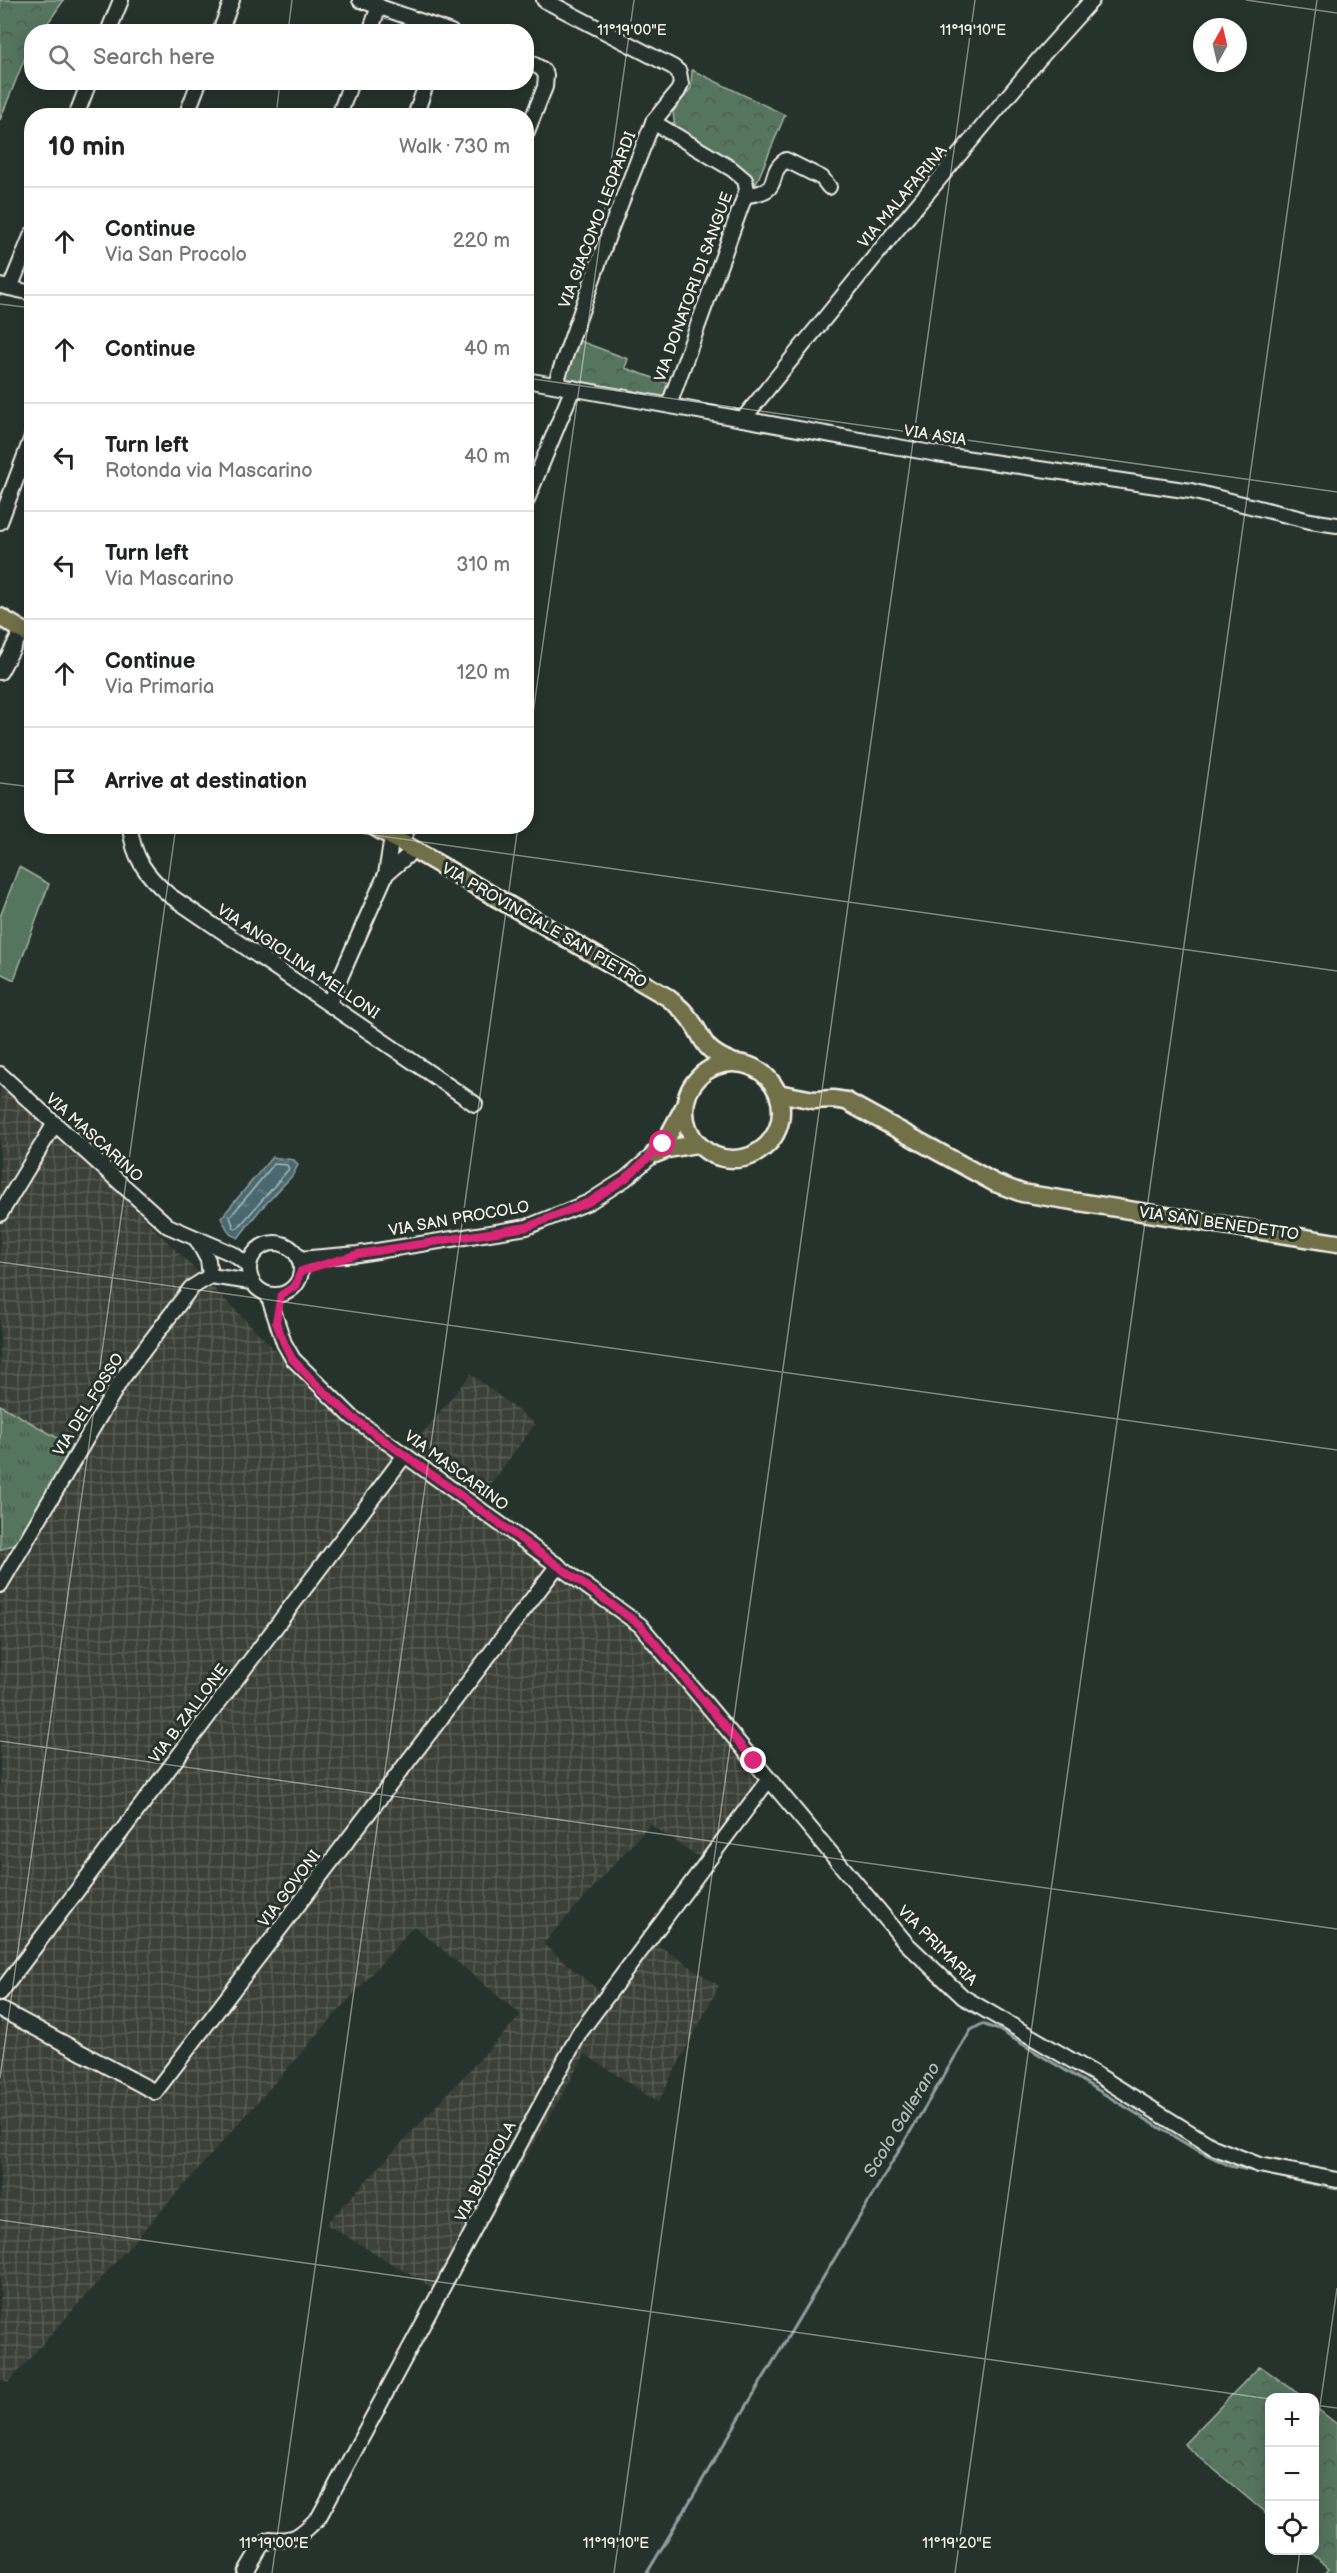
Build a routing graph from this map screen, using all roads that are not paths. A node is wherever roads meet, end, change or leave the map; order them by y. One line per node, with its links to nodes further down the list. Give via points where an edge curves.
1 (120, 0): 7 (street)
2 (232, 0): 8 (street)
3 (360, 0): 6 (street)
4 (544, 0): 21 (street, VIA GIACOMO LEOPARDI, via 679,72 678,91)
5 (1092, 0): 31 (street, VIA MALAFARINA)
6 (380, 6): 9 (street); 10 (street)
7 (111, 24)
8 (223, 24)
9 (373, 24)
10 (428, 24)
11 (534, 64): 20 (street, via 546,75)
12 (86, 90): 16 (street)
13 (196, 90): 17 (street)
14 (348, 90): 18 (street)
15 (424, 90): 19 (street)
16 (79, 108)
17 (189, 108)
18 (342, 108)
19 (418, 108)
20 (534, 113)
21 (653, 122): 23 (street, VIA DONATORI DI SANGUE, via 732,169 745,180); 28 (street, VIA GIACOMO LEOPARDI)
22 (829, 186): 23 (street, via 822,178 786,160 769,190)
23 (746, 195): 30 (street, VIA DONATORI DI SANGUE)
24 (24, 248): 25 (street)
25 (3, 285): 26 (street)
26 (24, 291)
27 (534, 381): 28 (street, VIA ASIA)
28 (555, 385): 29 (street, VIA ASIA)
29 (573, 388): 30 (street, VIA ASIA); 33 (street)
30 (669, 405): 31 (street, VIA ASIA)
31 (742, 419): 35 (street, VIA ASIA, via 937,454 1191,491)
32 (24, 458): 34 (street)
33 (534, 483)
34 (0, 522)
35 (1337, 525)
36 (0, 617): 37 (main road)
37 (24, 631)
38 (24, 637): 39 (street)
39 (0, 672)
40 (131, 834): 45 (street, VIA ANGIOLINA MELLONI, via 142,868 169,895)
41 (388, 834): 43 (main road, VIA PROVINCIALE SAN PIETRO)
42 (406, 834): 43 (street)
43 (402, 842): 44 (street); 44 (street, via 406,857); 46 (main road, VIA PROVINCIALE SAN PIETRO, via 667,997 685,1013)
44 (387, 874): 45 (street)
45 (329, 1003): 52 (street, VIA ANGIOLINA MELLONI)
46 (701, 1040): 47 (main road, via 717,1056); 49 (main road)
47 (732, 1062): 49 (main road); 50 (main road, via 756,1068)
48 (0, 1074): 55 (street, VIA MASCARINO)
49 (700, 1075): 53 (main road)
50 (778, 1093): 51 (main road); 54 (main road)
51 (814, 1100): 54 (main road); 60 (main road, VIA SAN BENEDETTO, via 846,1101 995,1183 1022,1193)
52 (475, 1104)
53 (684, 1105): 56 (main road, via 686,1122); 57 (main road)
54 (781, 1121): 56 (main road, via 768,1146 744,1159 722,1159)
55 (54, 1125): 58 (street); 59 (street, VIA MASCARINO, via 168,1226)
56 (696, 1144): 57 (main road)
57 (654, 1154): 61 (street, VIA SAN PROCOLO, via 589,1202 527,1227)
58 (0, 1214)
59 (197, 1240): 62 (street, VIA MASCARINO, via 233,1254); 63 (street, via 208,1260)
60 (1337, 1243)
61 (300, 1265): 62 (street, via 295,1252 281,1244 265,1244); 64 (street, via 295,1286)
62 (250, 1268): 63 (street, via 233,1279); 64 (street, via 259,1291)
63 (210, 1276): 67 (street, VIA DEL FOSSO, via 191,1288 121,1380)
64 (274, 1295): 65 (street, VIA MASCARINO, via 276,1322 292,1359 352,1417)
65 (405, 1455): 66 (street, VIA MASCARINO); 70 (street, VIA B. ZALLONE)
66 (558, 1565): 68 (street, VIA MASCARINO); 71 (street, VIA GOVONI, via 154,2092)
67 (0, 1585)
68 (640, 1625): 69 (street, VIA PRIMARIA)
69 (769, 1779): 72 (street, VIA PRIMARIA, via 906,1943 963,1997 1213,2147 1259,2164); 73 (street, VIA BUDRIOLA, via 580,2032 319,2517 288,2541 270,2539 261,2546)
70 (0, 1993)
71 (0, 2009)
72 (1337, 2180)
73 (245, 2573)

